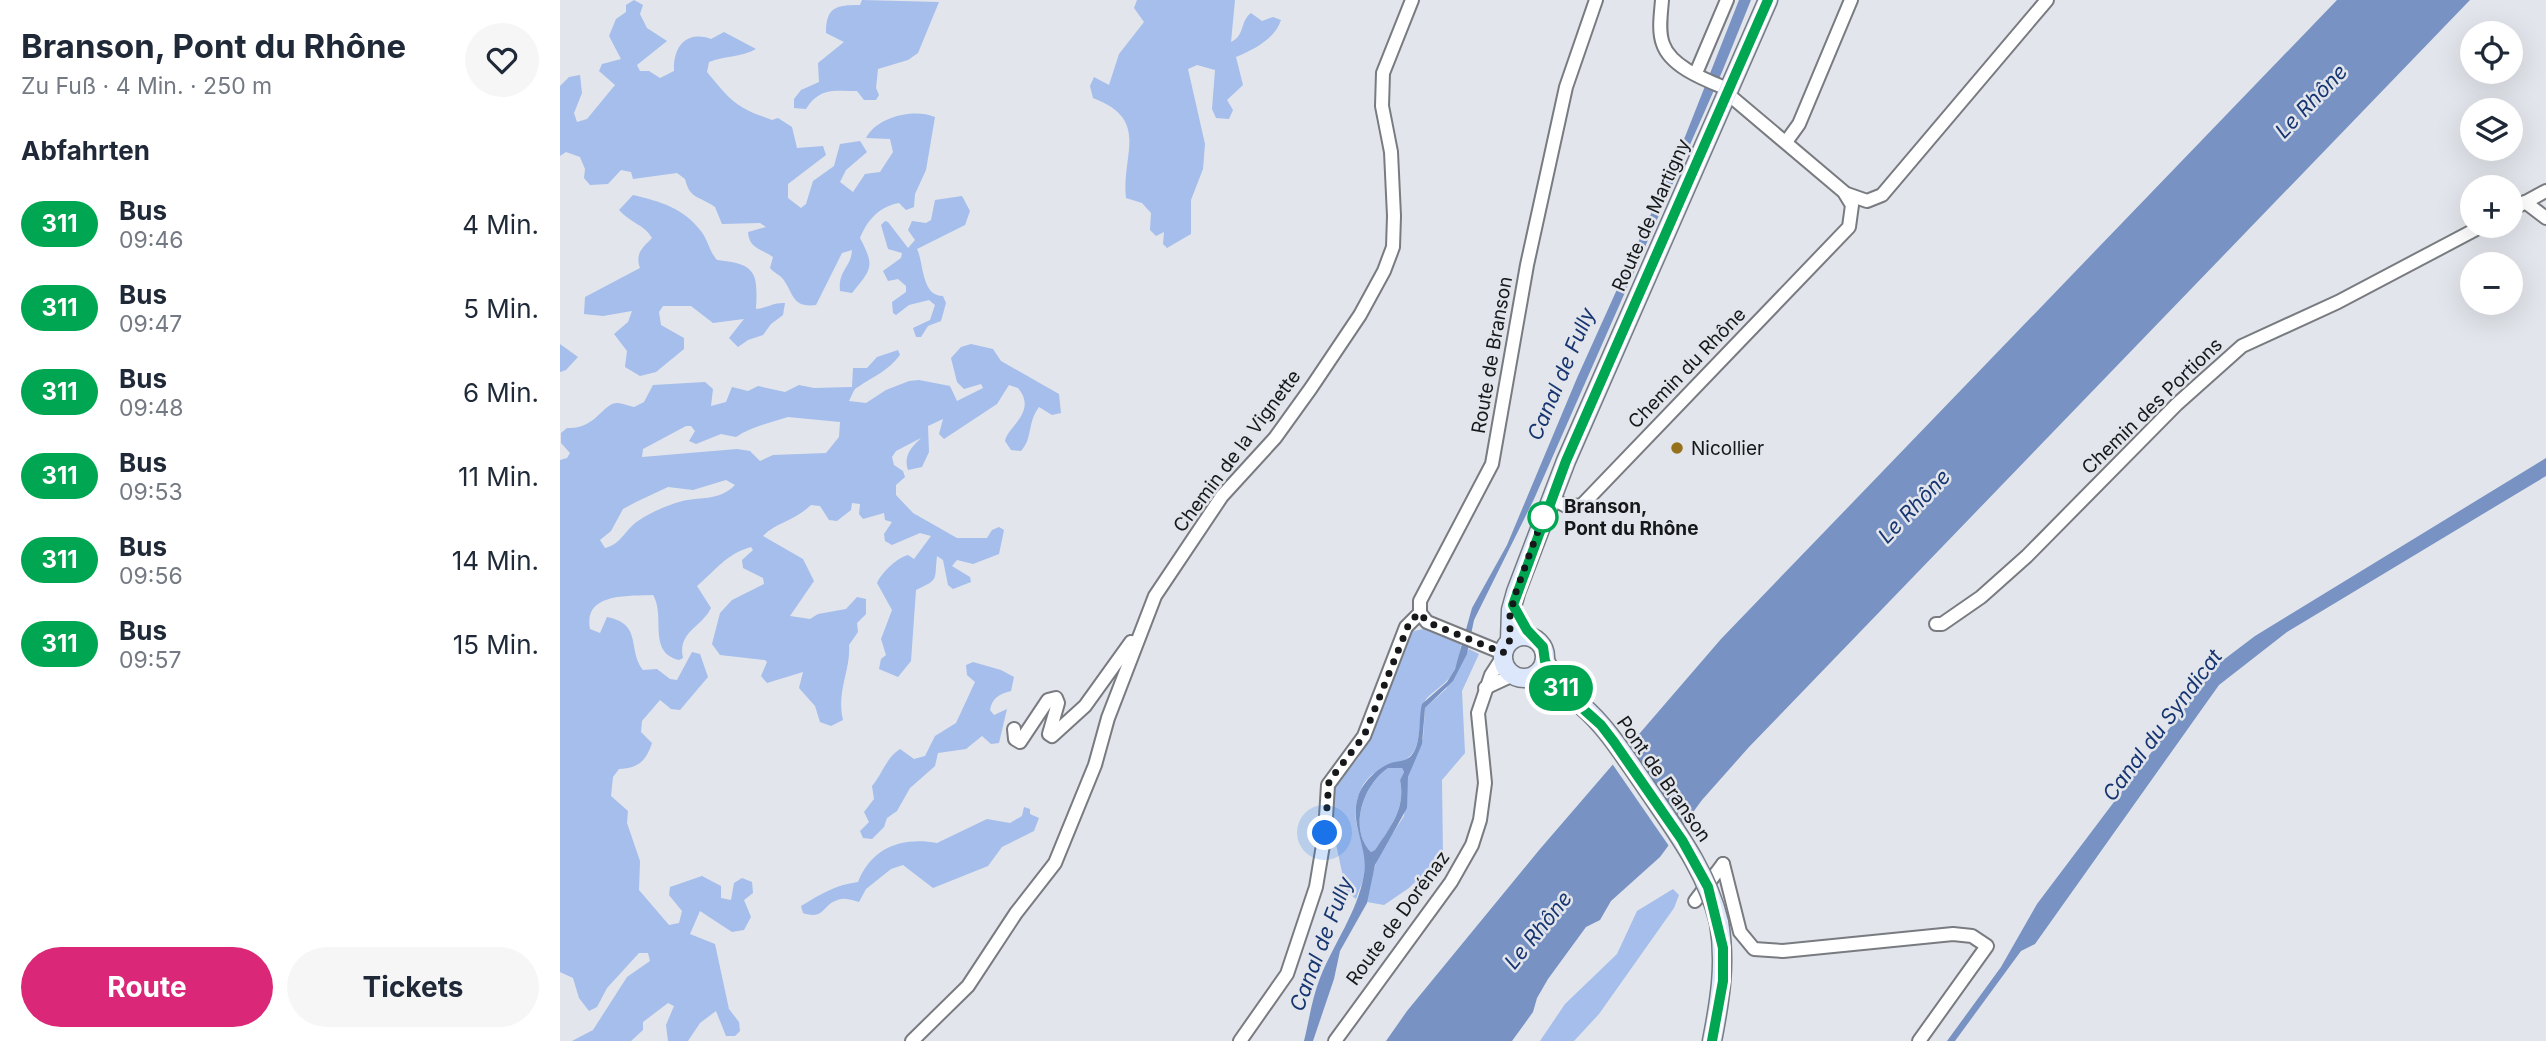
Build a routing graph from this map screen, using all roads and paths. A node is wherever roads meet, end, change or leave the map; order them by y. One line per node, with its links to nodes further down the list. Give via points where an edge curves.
1 (1412, 0): 20 (street, Chemin de la Vignette, via 1383,73 1382,106 1391,152 1394,216 1393,247 1384,271 1360,315 1275,438 1222,496 1154,596)
2 (1596, 0): 18 (street, Route de Branson, via 1566,87 1527,265 1492,464 1425,590)
3 (1662, 0): 8 (street, via 1662,44 1679,65)
4 (1727, 0): 8 (street)
5 (1768, 0): 9 (main road, Route de Martigny)
6 (1851, 0): 10 (street, via 1799,124)
7 (2047, 0): 12 (street, via 1882,195 1867,201)
8 (1699, 75): 9 (street)
9 (1726, 90): 10 (street); 16 (main road, Route de Martigny)
10 (1786, 142): 12 (street)
11 (2546, 191): 13 (street)
12 (1844, 192): 16 (street, Chemin du Rhône, via 1853,211 1844,233 1582,505 1568,507)
13 (2525, 202): 14 (street)
14 (2546, 218)
15 (2460, 238): 19 (street, Chemin des Portions, via 2242,346 2177,404 2027,556 1981,597)
16 (1551, 498): 17 (main road, Route de Martigny)
17 (1513, 605): 21 (main road); 22 (main road, Route de Martigny)
18 (1420, 613): 22 (street, via 1427,622); 30 (street, Route de Branson, via 1406,627 1364,736 1329,781 1316,887 1290,965 1275,995)
19 (1936, 624)
20 (1141, 626): 27 (street, via 1085,706 1052,736 1056,698 1048,701 1020,742); 29 (street, Chemin de la Vignette, via 1061,853 968,986)
21 (1533, 637): 22 (main road, via 1521,636); 23 (main road, via 1543,647)
22 (1500, 650): 24 (main road, via 1506,668); 25 (street, Route de Dorénaz)
23 (1545, 661): 24 (main road, via 1540,671); 26 (main road)
24 (1522, 676): 25 (street); 26 (main road)
25 (1485, 688): 31 (street, Route de Dorénaz, via 1477,724 1484,802 1472,845 1451,882)
26 (1561, 689): 32 (main road, Pont de Branson, bridge, via 1614,742 1690,852 1708,887 1719,922 1723,981)
27 (1014, 729)
28 (1695, 901): 33 (street, via 1723,864 1742,937 1763,951 1953,934 1978,938 1987,946)
29 (912, 1041)
30 (1240, 1041)
31 (1335, 1041)
32 (1712, 1041)
33 (1919, 1041)

